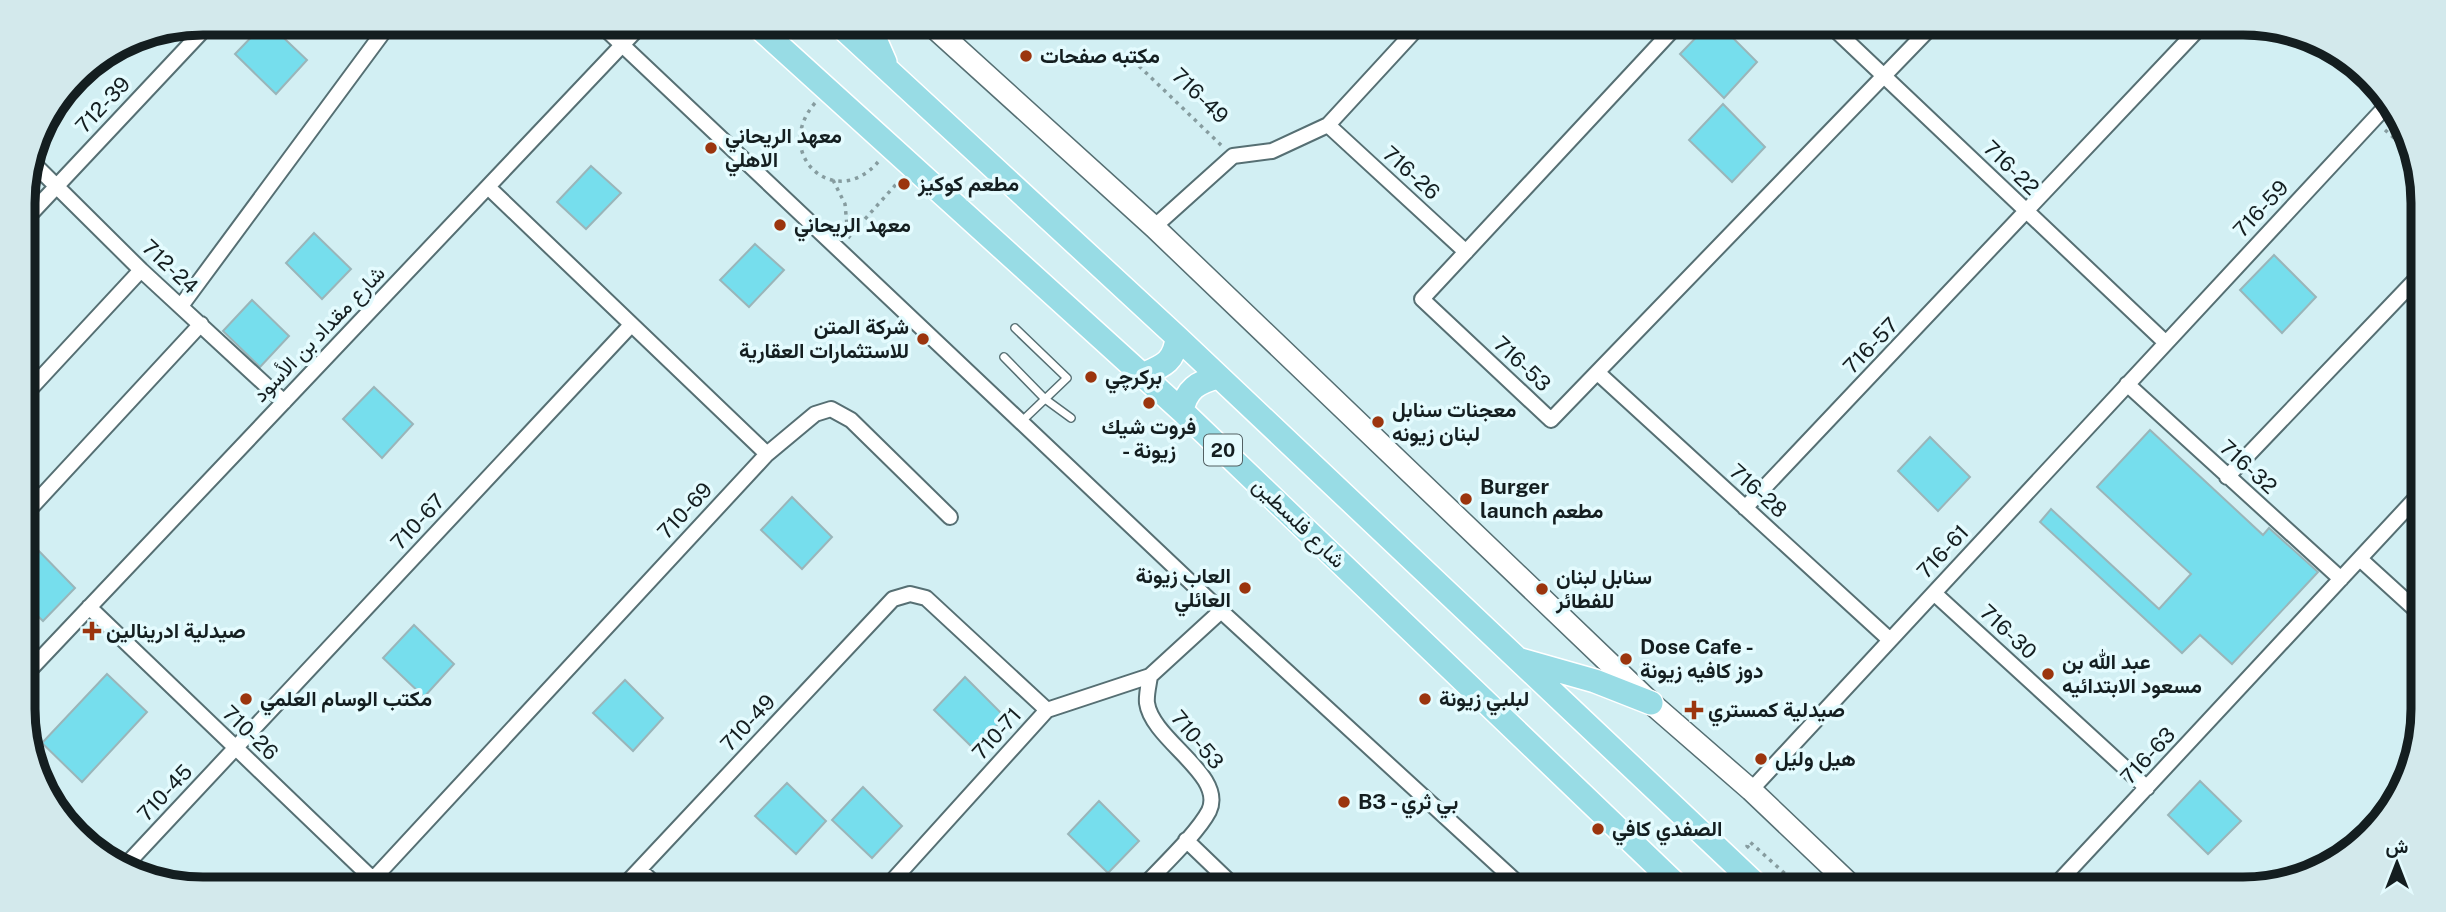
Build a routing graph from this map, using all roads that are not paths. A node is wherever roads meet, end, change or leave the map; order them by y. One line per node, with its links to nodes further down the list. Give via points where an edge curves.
1 (198, 35): 20 (street, 712-39)
2 (381, 35): 28 (street)
3 (612, 35): 14 (street)
4 (632, 35): 14 (street, شارع مقداد بن الأسود)
5 (767, 35): 36 (main road, شارع فلسطين / 20)
6 (850, 35): 15 (main road, 20)
7 (872, 35): 15 (main road)
8 (942, 35): 24 (street)
9 (1411, 35): 18 (street)
10 (1668, 35): 25 (street, 716-53)
11 (1841, 35): 16 (street, 716-22)
12 (1925, 35): 16 (street, 716-53)
13 (2193, 35): 23 (street)
14 (623, 45): 21 (street, شارع مقداد بن الأسود); 44 (street)
15 (889, 71): 32 (main road, 20)
16 (1885, 77): 23 (street, 716-22); 35 (street, 716-53)
17 (2383, 110): 33 (street, 716-59)
18 (1328, 125): 24 (street, via 1272,151 1233,156); 25 (street, 716-26)
19 (39, 169): 20 (street, 712-24)
20 (56, 186): 22 (street, 712-39); 26 (street, 712-24)
21 (488, 187): 30 (street); 41 (street, شارع مقداد بن الأسود)
22 (35, 209)
23 (2027, 212): 33 (street, 716-22); 49 (street, 716-57)
24 (1154, 227): 62 (street)
25 (1466, 252): 35 (street, 716-53, via 1422,299 1551,420)
26 (141, 270): 28 (street, 712-24); 38 (street)
27 (2411, 284): 46 (street)
28 (181, 306): 29 (street, 712-24)
29 (201, 324): 41 (street, 712-24); 47 (street)
30 (631, 325): 45 (street); 64 (street, 710-67)
31 (1015, 328): 40 (lane, via 1067,378)
32 (1177, 337): 36 (main road, via 1169,360); 37 (main road, 20)
33 (2166, 343): 39 (street, 716-61)
34 (1004, 357): 40 (lane)
35 (1598, 373): 49 (street, 716-28)
36 (1142, 375): 42 (main road, شارع فلسطين / 20)
37 (1218, 377): 42 (main road, via 1190,390); 59 (main road, 20)
38 (35, 384)
39 (2127, 384): 46 (street, 716-32); 53 (street, 716-61)
40 (1045, 399): 43 (lane); 44 (lane)
41 (284, 402): 56 (street, شارع مقداد بن الأسود)
42 (1182, 411): 78 (main road, شارع فلسطين / 20)
43 (1071, 418)
44 (1021, 422): 57 (street)
45 (767, 454): 50 (street, 710-69, via 815,414 831,408 851,420); 71 (street, 710-69)
46 (2227, 477): 52 (street, 716-32)
47 (35, 503)
48 (2411, 504): 51 (street, 716-63)
49 (1745, 508): 58 (street, 716-28)
50 (950, 517)
51 (2360, 559): 52 (street, 716-63); 55 (street)
52 (2341, 579): 65 (street, 716-63)
53 (1934, 593): 58 (street, 716-61); 65 (street, 716-30)
54 (910, 594): 63 (street, 710-71, via 926,598); 69 (street, 710-49, via 893,599)
55 (2411, 605)
56 (89, 607): 60 (street, شارع مقداد بن الأسود); 64 (street, 710-26)
57 (1221, 611): 61 (street); 77 (street)
58 (1890, 640): 66 (street, 716-61)
59 (1518, 659): 62 (main road); 79 (main road, 20)
60 (35, 664)
61 (1150, 676): 63 (street); 67 (street, 710-53, via 1147,703 1153,721 1209,784 1212,799 1208,811)
62 (1651, 703): 66 (street)
63 (1047, 710): 74 (street, 710-71)
64 (235, 748): 68 (street, 710-45); 70 (street, 710-26)
65 (2147, 788): 81 (street, 716-63)
66 (1751, 790): 80 (street)
67 (1186, 841): 75 (street, 710-53); 76 (street)
68 (130, 860)
69 (640, 870): 72 (street, 710-49); 73 (street)
70 (364, 877)
71 (381, 877)
72 (633, 877)
73 (647, 877)
74 (896, 877)
75 (1152, 877)
76 (1224, 877)
77 (1511, 877)
78 (1668, 877)
79 (1764, 877)
80 (1842, 877)
81 (2063, 877)

